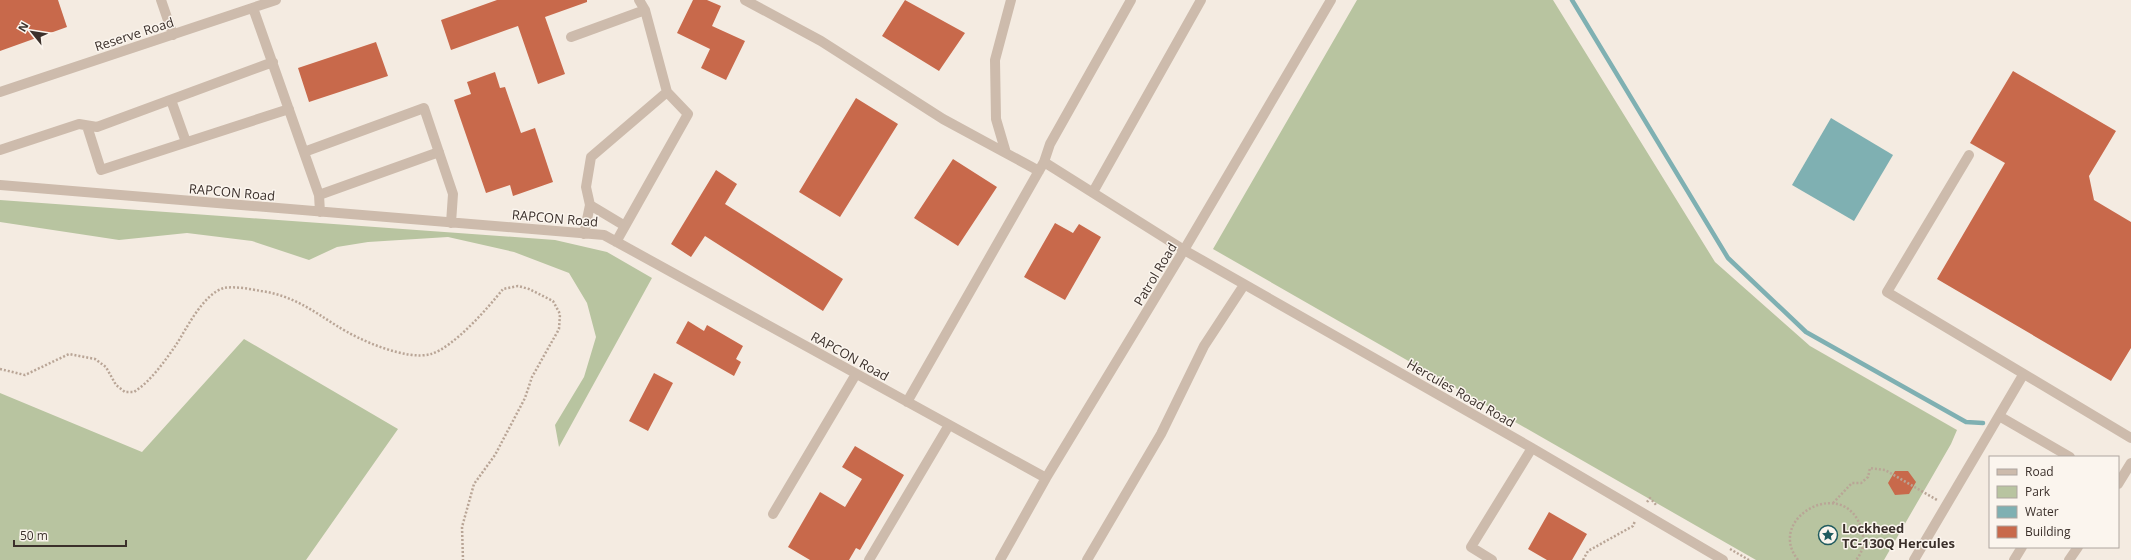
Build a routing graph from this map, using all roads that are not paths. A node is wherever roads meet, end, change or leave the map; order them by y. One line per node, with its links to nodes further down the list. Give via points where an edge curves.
1 (162, 0): 11 (street)
2 (276, 0): 9 (street, Reserve Road)
3 (639, 0): 10 (street)
4 (745, 0): 23 (street, Hercules Road Road, via 821,41 943,119)
5 (1011, 0): 23 (street, via 995,60 996,119)
6 (1131, 0): 25 (street, via 1050,144)
7 (1201, 0): 27 (street)
8 (1331, 0): 35 (street, Patrol Road)
9 (253, 8): 11 (street, Reserve Road); 13 (street)
10 (644, 10): 12 (street); 15 (street)
11 (173, 35): 14 (street, Reserve Road)
12 (571, 37)
13 (273, 62): 16 (street); 17 (street)
14 (0, 92)
15 (667, 92): 29 (street, via 591,157 586,187); 32 (street, via 688,114)
16 (171, 100): 18 (street, via 96,127); 19 (street)
17 (289, 109): 19 (street); 21 (street)
18 (87, 126): 19 (street, via 101,170); 20 (street, via 79,124)
19 (186, 142)
20 (0, 150)
21 (304, 152): 22 (street, via 424,108); 28 (street)
22 (439, 152): 28 (street); 31 (street, via 453,194)
23 (1006, 153): 25 (street, Hercules Road Road)
24 (1969, 155): 38 (street, via 1887,292)
25 (1042, 166): 27 (street, Hercules Road Road); 39 (street)
26 (0, 185): 30 (street, RAPCON Road)
27 (1093, 192): 35 (street, Hercules Road Road)
28 (319, 195): 30 (street)
29 (590, 205): 32 (street); 33 (street)
30 (320, 212): 31 (street, RAPCON Road)
31 (451, 223): 33 (street, RAPCON Road)
32 (625, 226): 34 (street)
33 (584, 234): 34 (street, RAPCON Road, via 604,236)
34 (616, 242): 37 (street, RAPCON Road)
35 (1184, 250): 36 (street, Hercules Road Road); 46 (street, Patrol Road)
36 (1244, 285): 43 (street, Hercules Road Road); 53 (street, via 1204,346 1161,434)
37 (856, 374): 39 (street, RAPCON Road); 48 (street)
38 (2023, 375): 40 (street); 42 (street)
39 (907, 402): 41 (street, RAPCON Road)
40 (1999, 416): 44 (street); 56 (street)
41 (949, 425): 46 (street, RAPCON Road); 51 (street)
42 (2131, 438)
43 (1532, 448): 54 (street, via 1471,548); 55 (street, Hercules Road Road)
44 (2068, 456)
45 (2131, 463): 47 (street)
46 (1046, 478): 52 (street, Patrol Road)
47 (2119, 482)
48 (773, 514)
49 (2021, 548): 57 (street)
50 (2077, 548): 58 (street)
51 (869, 560)
52 (1000, 560)
53 (1087, 560)
54 (1492, 560)
55 (1723, 560)
56 (1914, 560)
57 (2014, 560)
58 (2070, 560)

